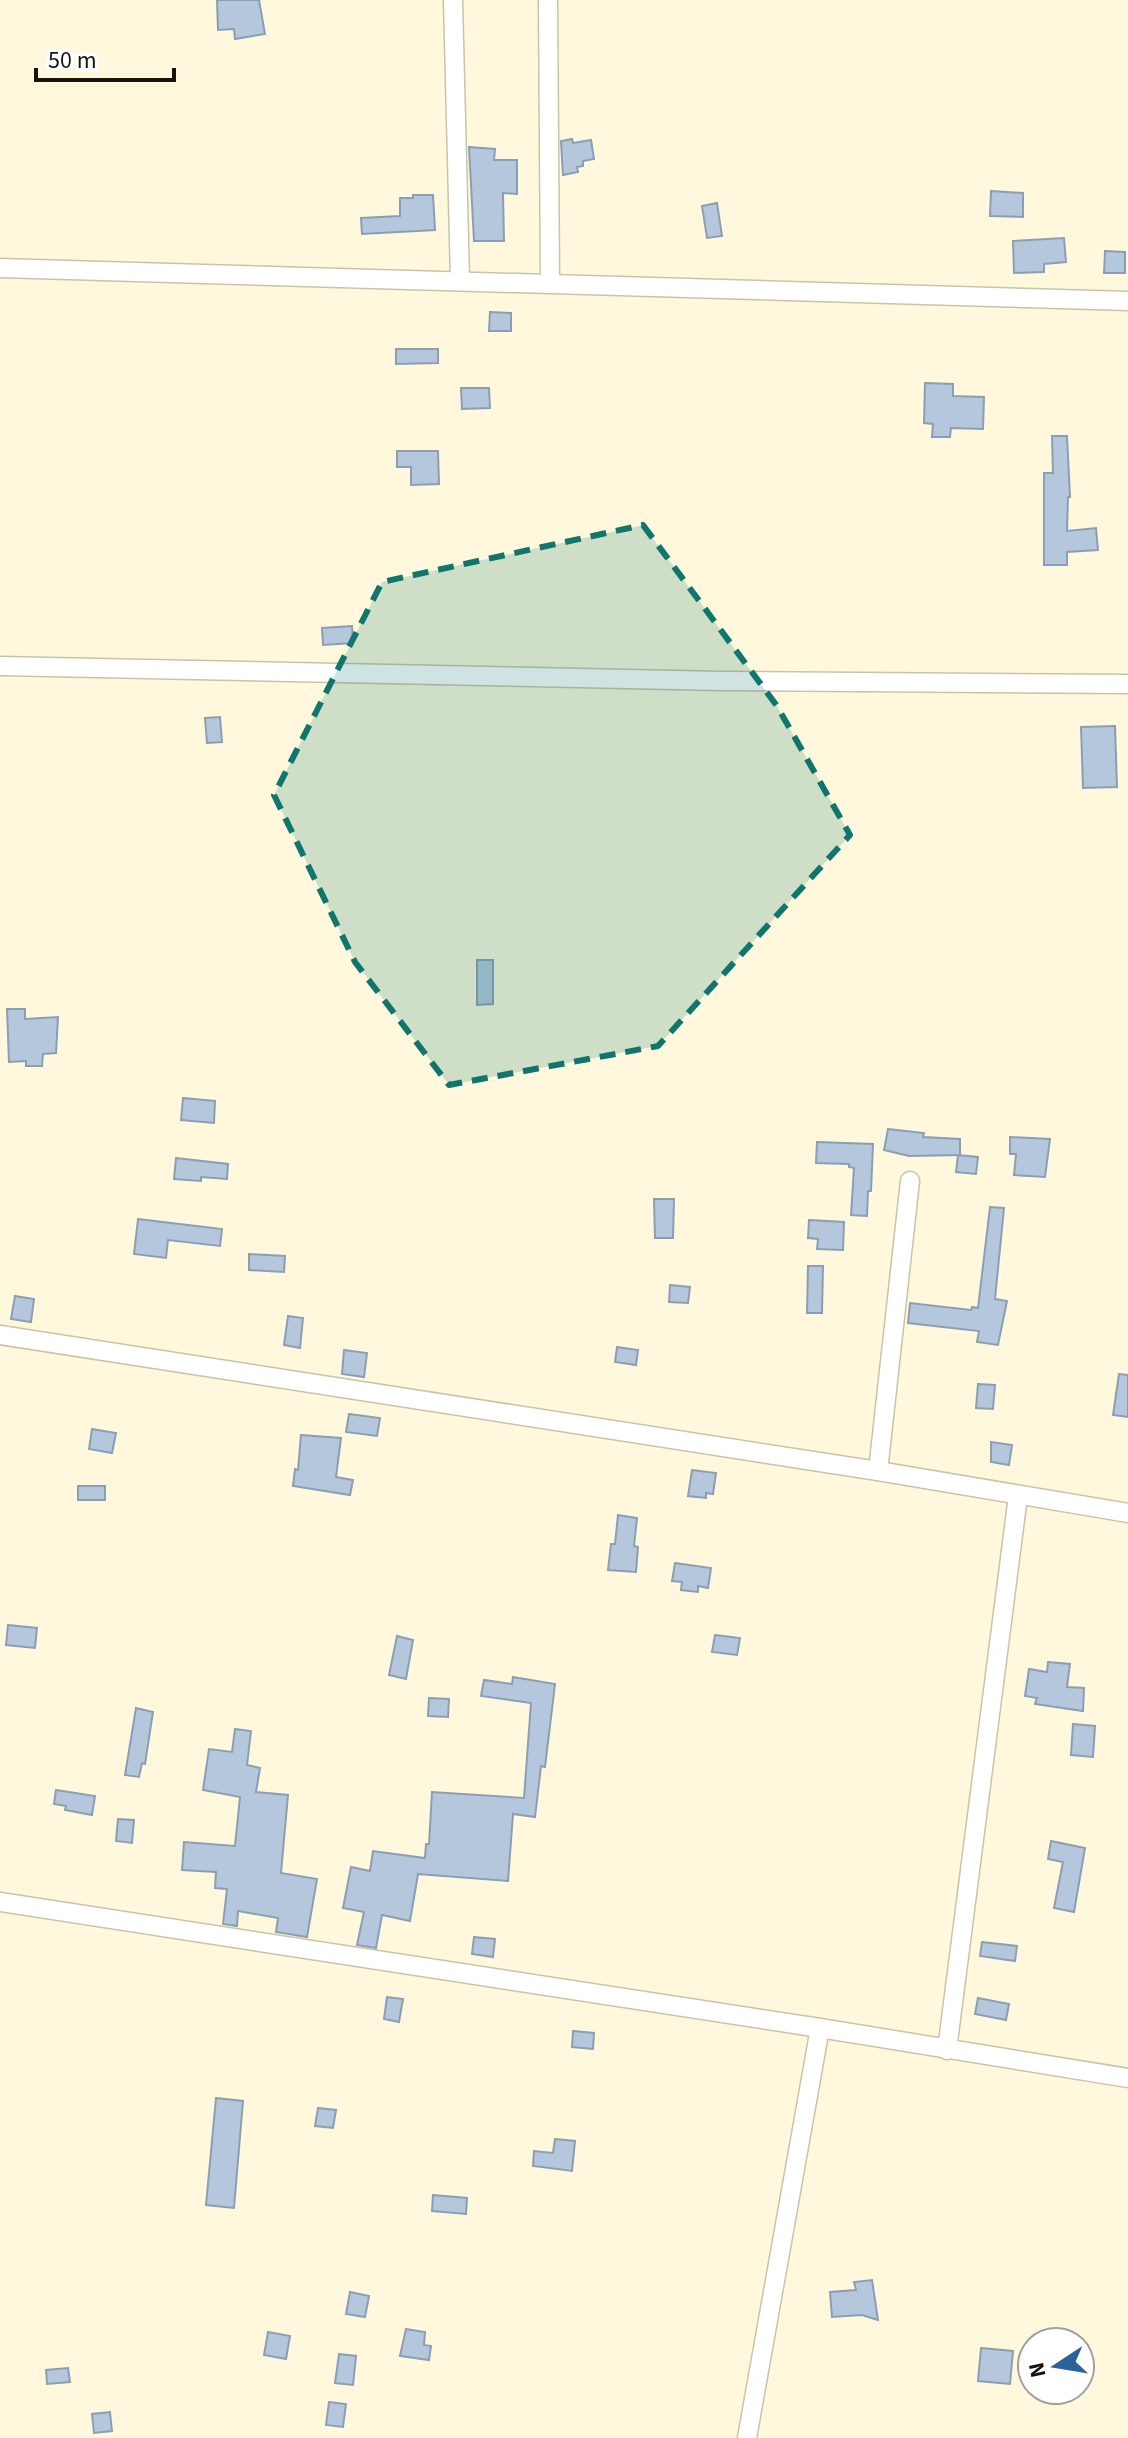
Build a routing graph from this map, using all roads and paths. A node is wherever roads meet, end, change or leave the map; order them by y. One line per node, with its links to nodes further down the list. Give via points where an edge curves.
1 (453, 0): 4 (street)
2 (548, 0): 5 (street)
3 (0, 268): 4 (street)
4 (460, 280): 5 (street)
5 (550, 283): 6 (street)
6 (1128, 301)
7 (0, 666): 8 (street)
8 (1128, 684)
9 (910, 1181): 11 (street)
10 (0, 1335): 11 (street)
11 (878, 1471): 12 (street)
12 (1018, 1496): 13 (street); 16 (street)
13 (1128, 1513)
14 (0, 1902): 15 (street)
15 (820, 2028): 16 (street); 18 (street)
16 (947, 2050): 17 (street)
17 (1128, 2078)
18 (747, 2438)

